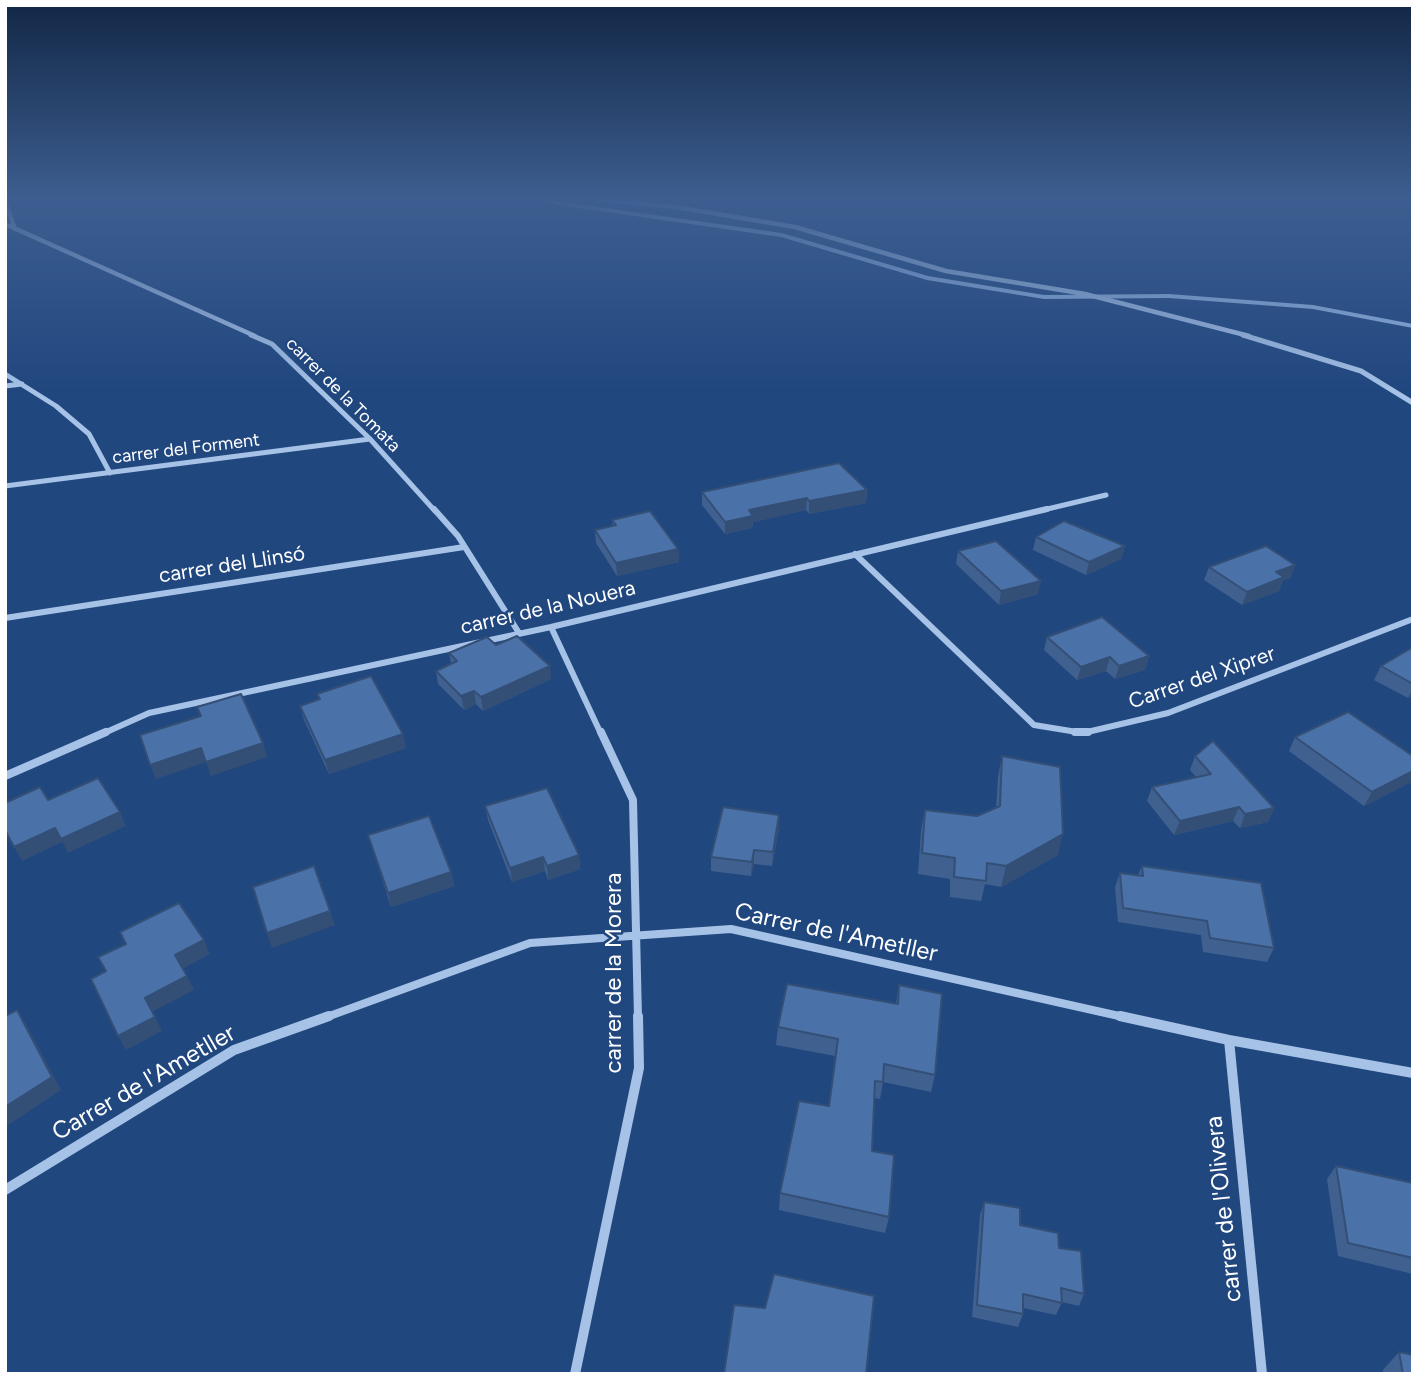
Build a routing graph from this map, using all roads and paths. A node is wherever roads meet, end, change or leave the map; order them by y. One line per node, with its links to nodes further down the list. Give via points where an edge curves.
1 (92, 263): 7 (street, carrer de la Tomata, via 272,344)
2 (920, 263): 6 (street, via 1199,321 1361,371)
3 (5, 374): 4 (street)
4 (22, 384): 5 (street); 8 (street, via 89,434)
5 (5, 386)
6 (1413, 403)
7 (370, 439): 8 (street, carrer del Forment); 11 (street, carrer de la Tomata)
8 (110, 473): 9 (street, carrer del Forment)
9 (5, 486)
10 (1106, 495): 12 (street, carrer de la Nouera)
11 (464, 547): 13 (street, carrer del Llinsó); 16 (street, carrer de la Tomata)
12 (855, 554): 14 (street, Carrer del Xiprer, via 1034,725 1083,733 1168,713); 15 (street, carrer de la Nouera)
13 (5, 618)
14 (1413, 619)
15 (551, 627): 16 (street, carrer de la Nouera); 18 (street, carrer de la Morera, via 633,800)
16 (519, 633): 17 (street, carrer de la Nouera, via 149,713)
17 (5, 776)
18 (637, 936): 19 (street, Carrer de l'Ametller, via 731,929); 21 (street, Carrer de l'Ametller, via 530,943 233,1050); 22 (street, carrer de la Morera, via 639,1068)
19 (1229, 1040): 20 (street, Carrer de l'Ametller); 23 (street, carrer de l'Olivera)
20 (1413, 1073)
21 (5, 1190)
22 (575, 1374)
23 (1262, 1374)

